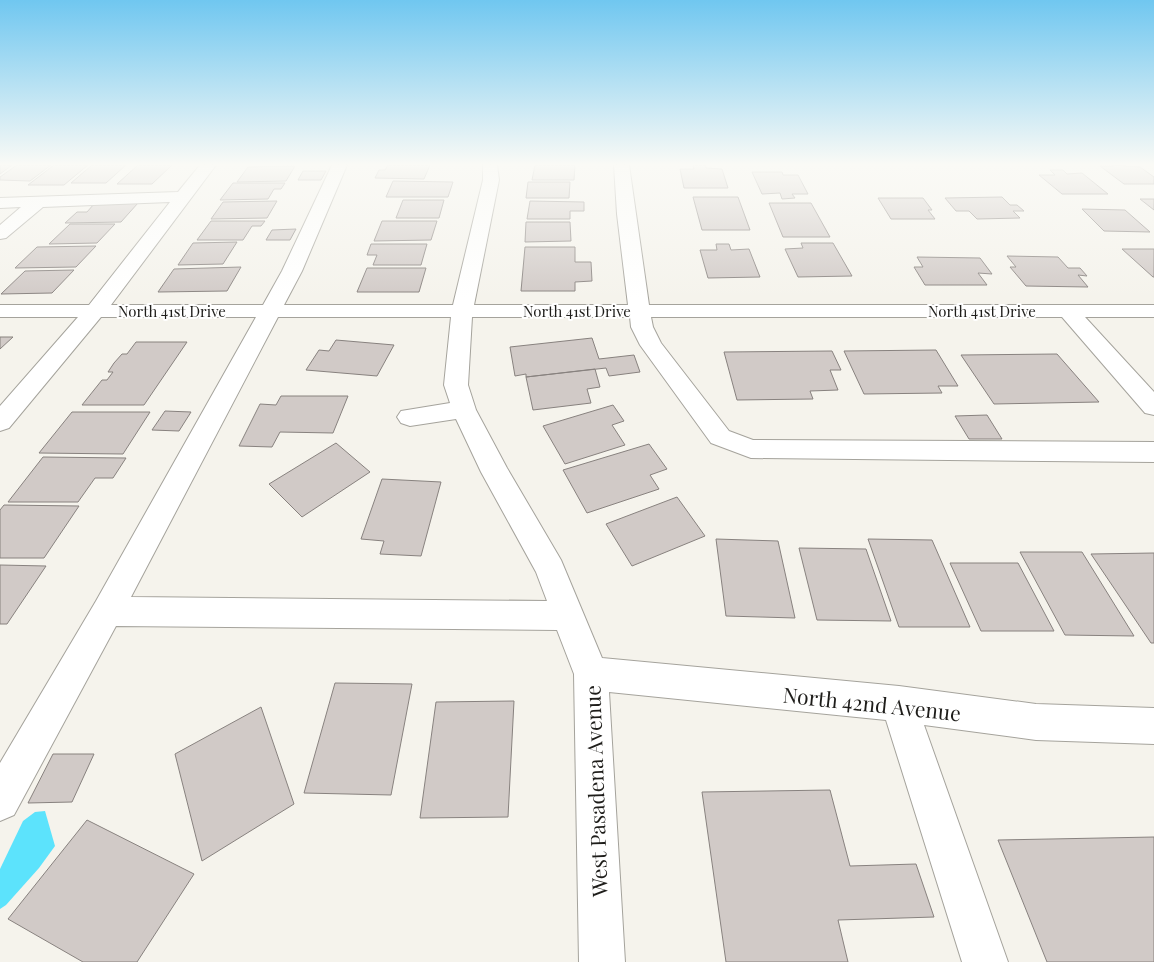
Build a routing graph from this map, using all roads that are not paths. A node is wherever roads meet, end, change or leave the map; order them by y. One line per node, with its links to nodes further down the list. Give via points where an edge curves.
1 (29, 210): 6 (street)
2 (172, 210): 8 (street)
3 (319, 210): 9 (street)
4 (484, 210): 10 (street, West Pasadena Avenue)
5 (626, 210): 11 (street)
6 (0, 234)
7 (0, 311): 8 (street, North 41st Drive)
8 (96, 311): 9 (street, North 41st Drive); 17 (street)
9 (270, 311): 10 (street, North 41st Drive); 19 (street)
10 (462, 311): 11 (street, North 41st Drive); 15 (street, West Pasadena Avenue, via 456,385)
11 (638, 311): 12 (street, North 41st Drive); 18 (street, via 651,345 720,437 751,449)
12 (1068, 311): 13 (street, North 41st Drive); 14 (street)
13 (1154, 311)
14 (1154, 407)
15 (464, 410): 16 (street); 20 (street, West Pasadena Avenue, via 550,569)
16 (410, 417)
17 (0, 422)
18 (1154, 452)
19 (107, 611): 20 (street); 24 (street)
20 (568, 616): 21 (street, West Pasadena Avenue)
21 (591, 674): 22 (street, North 42nd Avenue); 25 (street, West Pasadena Avenue)
22 (900, 704): 23 (street, North 42nd Avenue, via 1036,722); 26 (street)
23 (1154, 726)
24 (0, 801)
25 (602, 962)
26 (985, 962)

